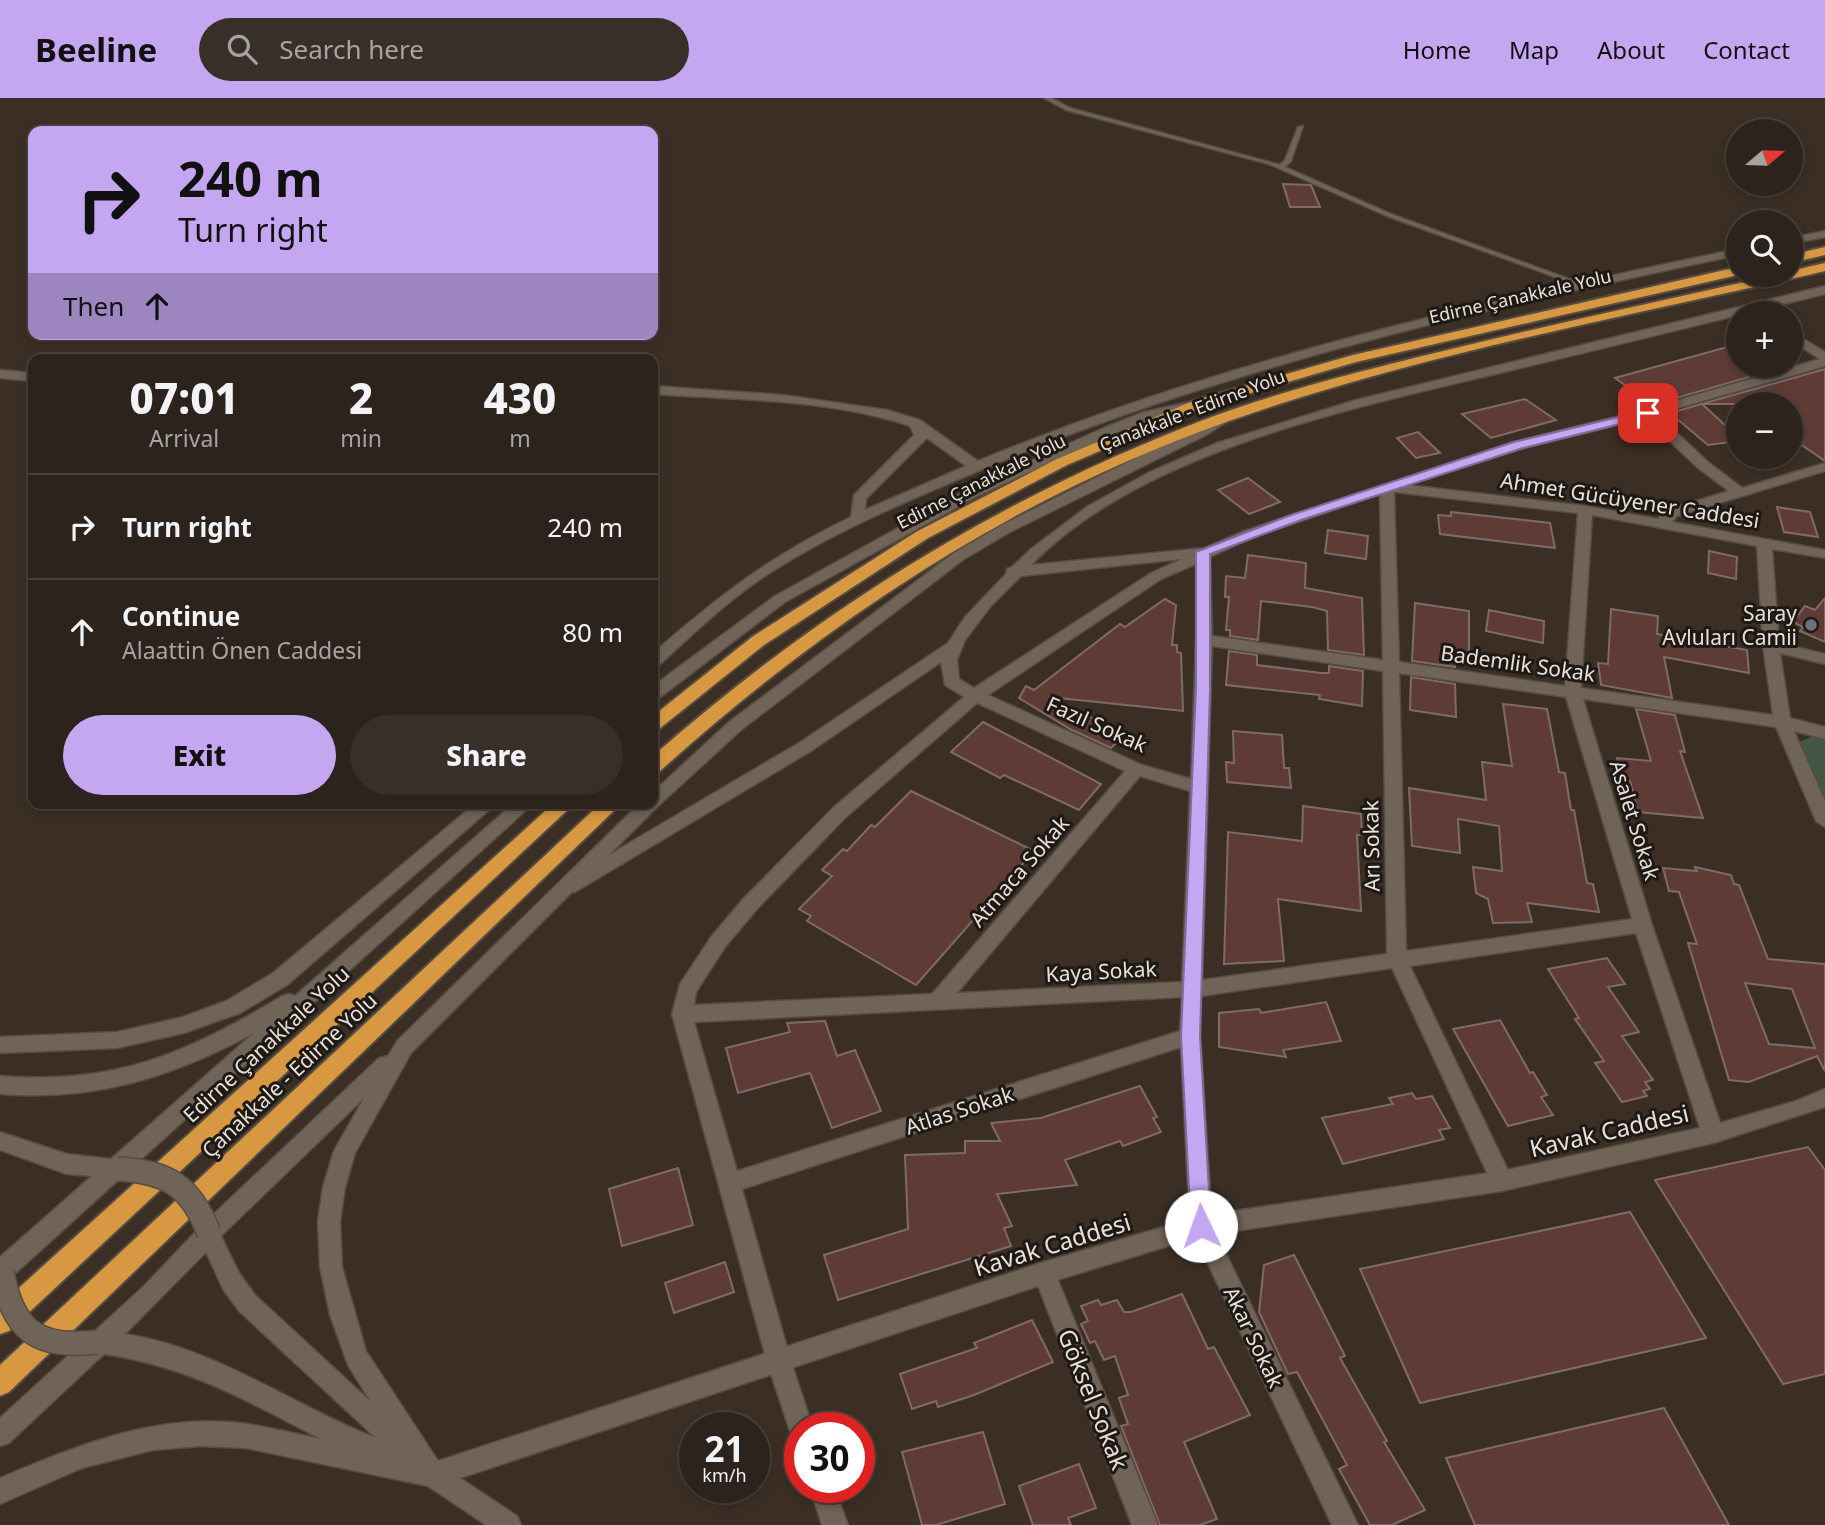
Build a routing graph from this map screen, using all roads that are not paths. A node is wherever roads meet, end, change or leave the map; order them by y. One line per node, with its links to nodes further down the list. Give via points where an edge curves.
1 (1047, 98): 3 (lane, via 1068,108)
2 (1301, 127): 3 (lane, via 1288,161)
3 (1281, 167): 11 (lane, via 1389,215)
4 (1825, 234): 5 (street)
5 (1803, 238)
6 (1825, 251): 8 (highway)
7 (1726, 255): 11 (street)
8 (1803, 256)
9 (1825, 268): 22 (highway, Çanakkale - Edirne Yolu, via 1431,357)
10 (1726, 274): 20 (highway, Edirne Çanakkale Yolu, via 1353,359)
11 (1585, 286): 24 (street, via 1263,364 1088,421)
12 (1825, 290): 13 (street)
13 (1788, 301)
14 (1726, 317): 34 (street, via 1443,383 1222,446 1099,504)
15 (1803, 344): 16 (street)
16 (1825, 360): 21 (street)
17 (0, 374): 18 (street)
18 (28, 377)
19 (658, 390): 23 (street, via 835,406 887,414)
20 (1198, 404): 41 (street, via 1125,424 970,494 780,599); 44 (highway, Edirne Çanakkale Yolu, via 1062,462 922,535 758,641)
21 (1648, 413): 26 (street, via 1519,445); 27 (street, via 1703,466)
22 (1222, 419): 47 (highway, Çanakkale - Edirne Yolu, via 1035,500 898,578 763,672); 50 (street, via 959,556 735,726)
23 (915, 424): 24 (street); 29 (street, via 919,441 859,498)
24 (975, 466): 29 (street)
25 (1825, 467): 27 (street)
26 (1387, 487): 28 (street, Ahmet Gücüyener Caddesi); 32 (street); 40 (street, Arı Sokak)
27 (1740, 493): 30 (street, via 1672,513)
28 (1585, 510): 30 (street, Ahmet Gücüyener Caddesi); 42 (street, Asalet Sokak)
29 (858, 518): 38 (street, via 754,577)
30 (1664, 523): 31 (street, Ahmet Gücüyener Caddesi)
31 (1765, 542): 33 (street, Ahmet Gücüyener Caddesi); 36 (street)
32 (1203, 552): 34 (street); 35 (street, Akar Sokak); 43 (street, via 1141,585)
33 (1825, 554)
34 (1012, 572): 37 (street)
35 (1204, 640): 40 (street, Bademlik Sokak); 49 (street, Akar Sokak)
36 (1771, 646): 39 (street); 45 (street)
37 (953, 647): 43 (street, Fazıl Sokak, via 947,670 951,681); 57 (street, via 805,747)
38 (658, 657)
39 (1825, 659)
40 (1390, 666): 42 (street, Bademlik Sokak); 59 (street, Arı Sokak)
41 (658, 690)
42 (1573, 693): 45 (street, Bademlik Sokak); 58 (street, Asalet Sokak)
43 (977, 694): 48 (street, Fazıl Sokak); 63 (street, via 840,813 750,904 700,967 687,990)
44 (658, 721)
45 (1782, 722): 46 (street, Bademlik Sokak); 56 (street)
46 (1825, 733)
47 (658, 762)
48 (1136, 769): 49 (street, Fazıl Sokak); 62 (street, Atmaca Sokak)
49 (1200, 788): 61 (street, Akar Sokak)
50 (658, 797)
51 (481, 809): 65 (street, via 280,978 233,1007 184,1025 117,1040)
52 (518, 809): 60 (street)
53 (559, 809): 78 (highway, Edirne Çanakkale Yolu)
54 (607, 809): 81 (highway, Çanakkale - Edirne Yolu)
55 (646, 809): 57 (street)
56 (1825, 821)
57 (556, 894): 66 (street)
58 (1643, 925): 59 (street, Kaya Sokak); 69 (street, Asalet Sokak)
59 (1397, 958): 61 (street, Kaya Sokak); 72 (street, Arı Sokak)
60 (333, 974): 67 (street, via 233,1037 146,1074 86,1087); 71 (street)
61 (1192, 989): 62 (street, Kaya Sokak); 64 (street, Akar Sokak)
62 (936, 1003): 63 (street, Kaya Sokak)
63 (682, 1014): 73 (street)
64 (1191, 1036): 73 (street, Atlas Sokak); 74 (street, Akar Sokak)
65 (0, 1045)
66 (404, 1047): 75 (street); 84 (street, via 345,1152 329,1221 331,1267 356,1357)
67 (0, 1085)
68 (1825, 1098): 69 (street, Kavak Caddesi)
69 (1713, 1134): 72 (street, Kavak Caddesi)
70 (0, 1141): 71 (street, via 67,1164)
71 (117, 1169): 75 (street, bridge, via 144,1169 178,1185 192,1197); 76 (street)
72 (1502, 1181): 74 (street, Kavak Caddesi)
73 (728, 1184): 80 (street)
74 (1201, 1226): 77 (street, Kavak Caddesi); 90 (street, Akar Sokak)
75 (209, 1233): 79 (street, via 152,1294); 84 (street, via 231,1281 247,1303)
76 (1, 1269): 79 (street, bridge, via 5,1293 26,1328 65,1345)
77 (1044, 1273): 80 (street, Kavak Caddesi); 89 (street, Göksel Sokak)
78 (0, 1322)
79 (97, 1342): 83 (street); 84 (street, via 137,1346 189,1360)
80 (779, 1362): 82 (street); 84 (street, Kavak Caddesi)
81 (0, 1383)
82 (796, 1412)
83 (0, 1433)
84 (433, 1475): 85 (street, via 246,1436 201,1434 153,1438 81,1456); 87 (street)
85 (0, 1491)
86 (827, 1503): 88 (street)
87 (508, 1525)
88 (835, 1525)
89 (1145, 1525)
90 (1345, 1525)

